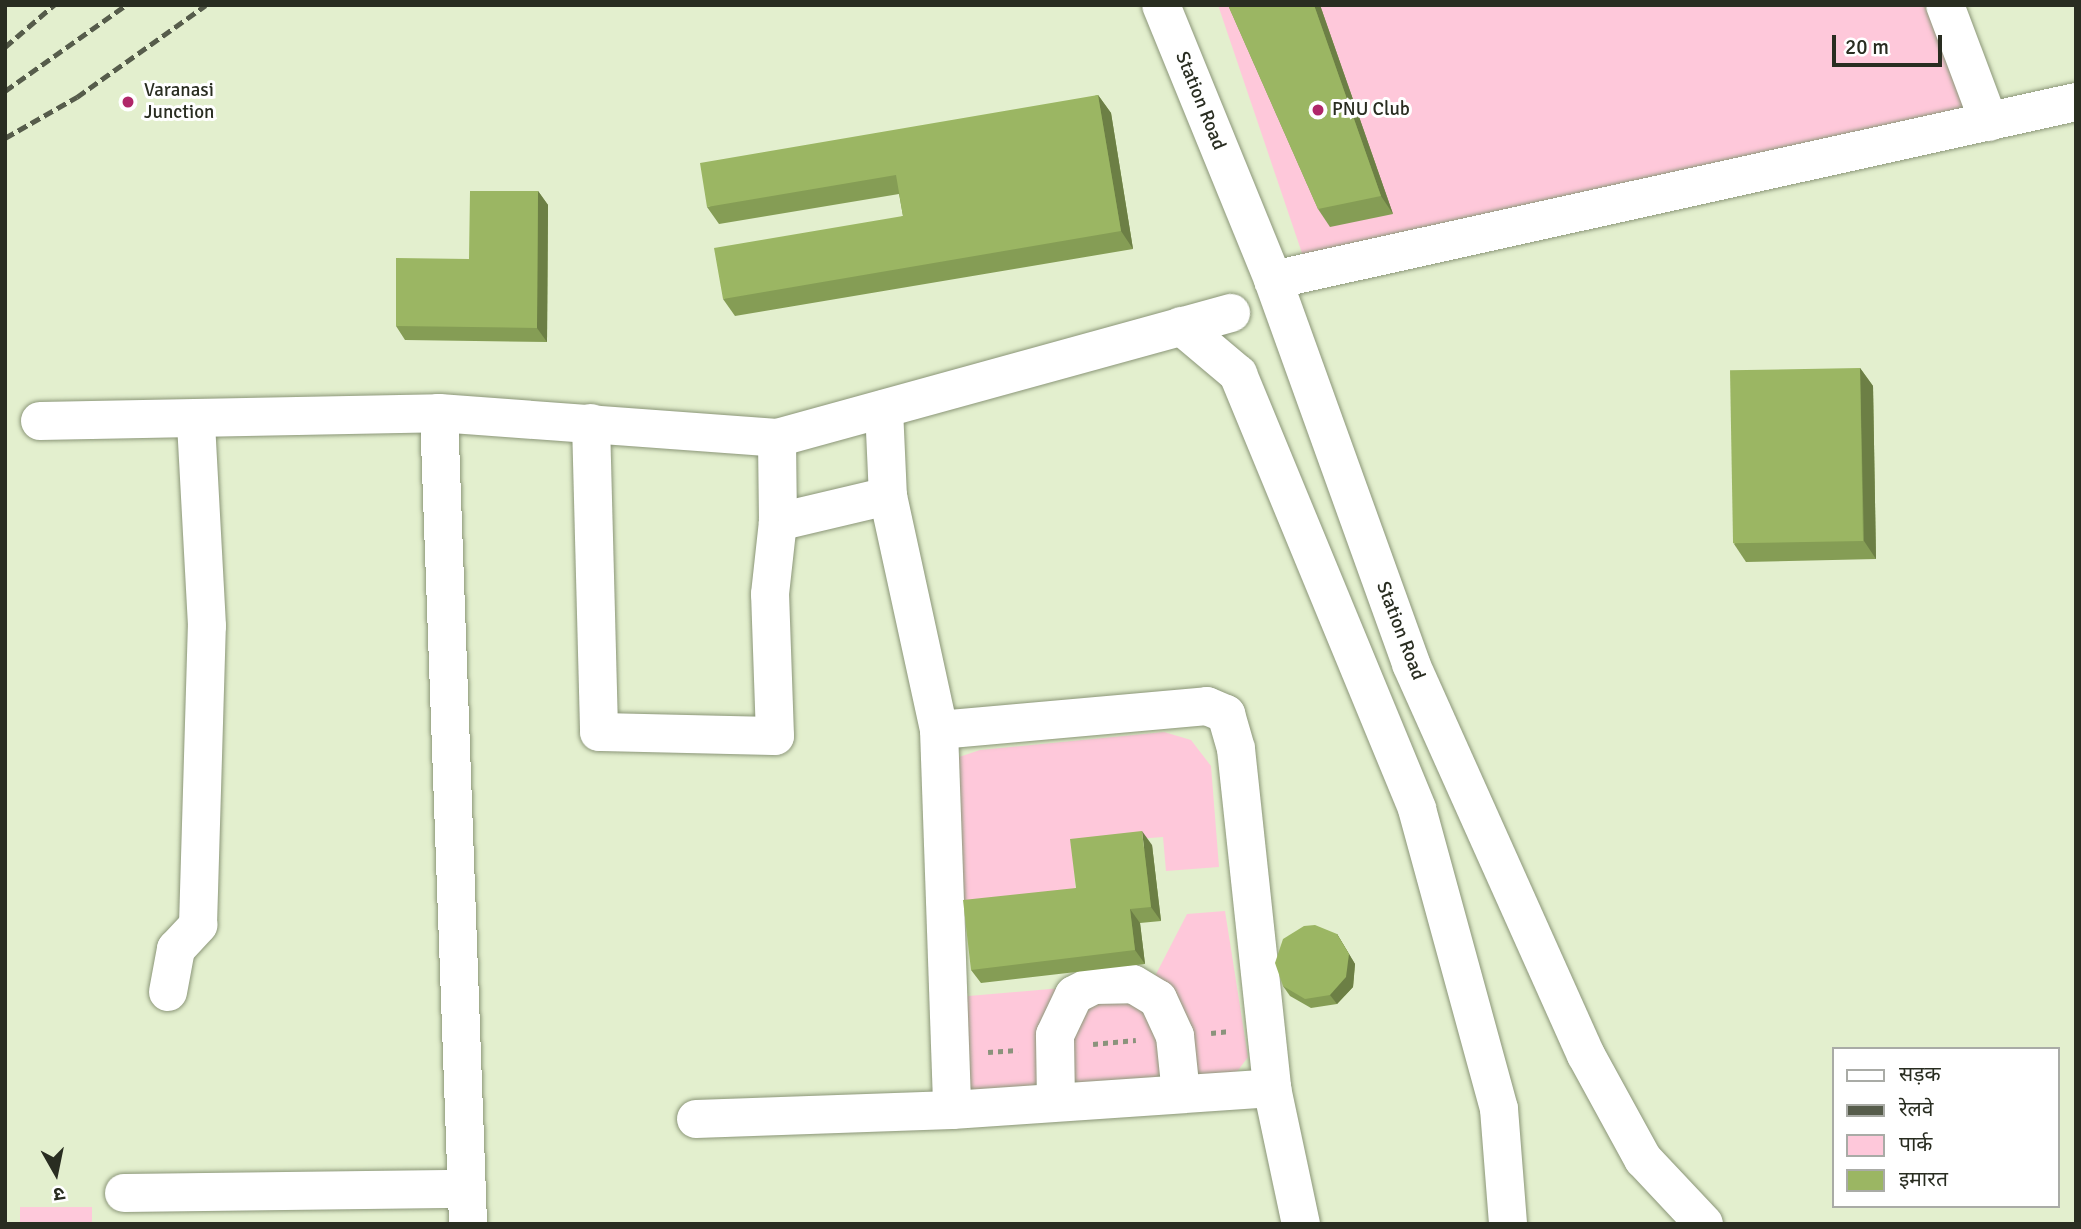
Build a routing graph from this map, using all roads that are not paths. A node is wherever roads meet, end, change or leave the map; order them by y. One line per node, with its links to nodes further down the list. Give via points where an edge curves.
1 (1161, 5): 5 (street, Station Road)
2 (1945, 5): 4 (street)
3 (2076, 102): 4 (street)
4 (1989, 122): 5 (street)
5 (1273, 281): 27 (street, Station Road, via 1411,664 1586,1055 1643,1159)
6 (1231, 313): 7 (street)
7 (1181, 326): 8 (street); 26 (street, via 1238,374 1417,809 1499,1109)
8 (884, 409): 13 (street); 14 (street)
9 (439, 413): 10 (street); 12 (street); 24 (street)
10 (196, 420): 11 (street); 17 (street, via 207,626 198,925 176,949)
11 (40, 421)
12 (591, 422): 13 (street); 15 (street, via 599,732 775,736 770,594)
13 (777, 438): 15 (street)
14 (888, 496): 15 (street); 16 (street)
15 (778, 522)
16 (939, 730): 18 (street, via 1208,706 1226,714 1236,749); 21 (street)
17 (168, 992)
18 (1272, 1088): 19 (street); 25 (street)
19 (1181, 1094): 20 (street); 20 (street, via 1175,1036 1158,999 1133,984 1094,985 1074,995 1063,1013 1055,1047)
20 (1056, 1102): 21 (street)
21 (952, 1110): 22 (street)
22 (696, 1119)
23 (124, 1193): 24 (street)
24 (467, 1206)
25 (1301, 1224)
26 (1508, 1224)
27 (1704, 1224)

